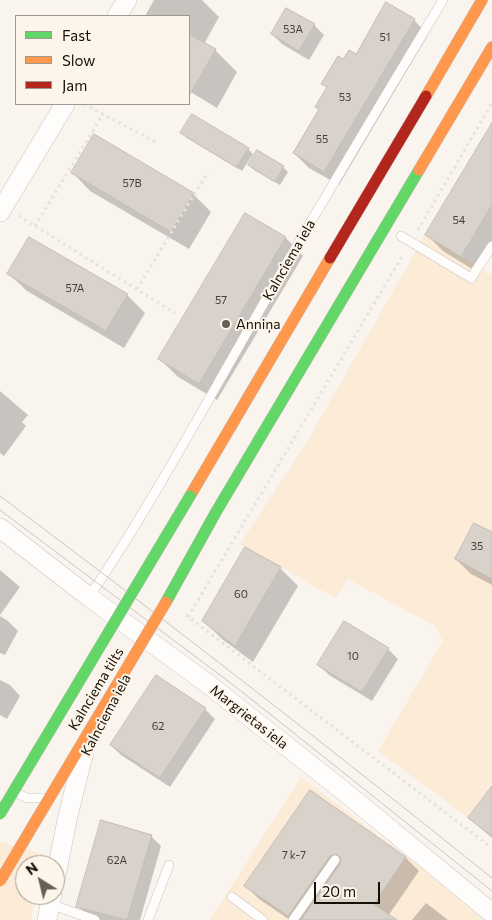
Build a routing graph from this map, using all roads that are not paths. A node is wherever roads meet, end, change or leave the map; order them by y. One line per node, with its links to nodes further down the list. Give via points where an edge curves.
1 (127, 0): 4 (street)
2 (443, 0): 11 (lane, Kalnciema iela, via 114,561)
3 (482, 0): 19 (main road, Kalnciema tilts, bridge)
4 (118, 15)
5 (492, 46): 23 (main road, Kalnciema tilts, bridge)
6 (64, 105): 7 (street)
7 (9, 214)
8 (401, 236): 9 (lane, via 471,278)
9 (492, 246)
10 (0, 528): 11 (street, Margrietas iela)
11 (89, 597): 12 (street, Margrietas iela)
12 (114, 616): 13 (street, Margrietas iela); 14 (lane)
13 (148, 640): 15 (street, Kalnciema iela); 26 (street, Margrietas iela, via 346,793)
14 (65, 698): 15 (lane); 16 (lane)
15 (89, 712): 17 (street, Kalnciema iela, via 94,732 81,763)
16 (9, 790): 17 (lane, via 27,798); 18 (lane)
17 (72, 799): 20 (street, Kalnciema iela)
18 (0, 804)
19 (0, 814)
20 (60, 855)
21 (336, 860): 30 (lane)
22 (169, 866): 28 (lane)
23 (0, 881)
24 (232, 897): 29 (lane)
25 (50, 906): 27 (lane)
26 (492, 913)
27 (95, 920)
28 (148, 920)
29 (262, 920)
30 (293, 920)

